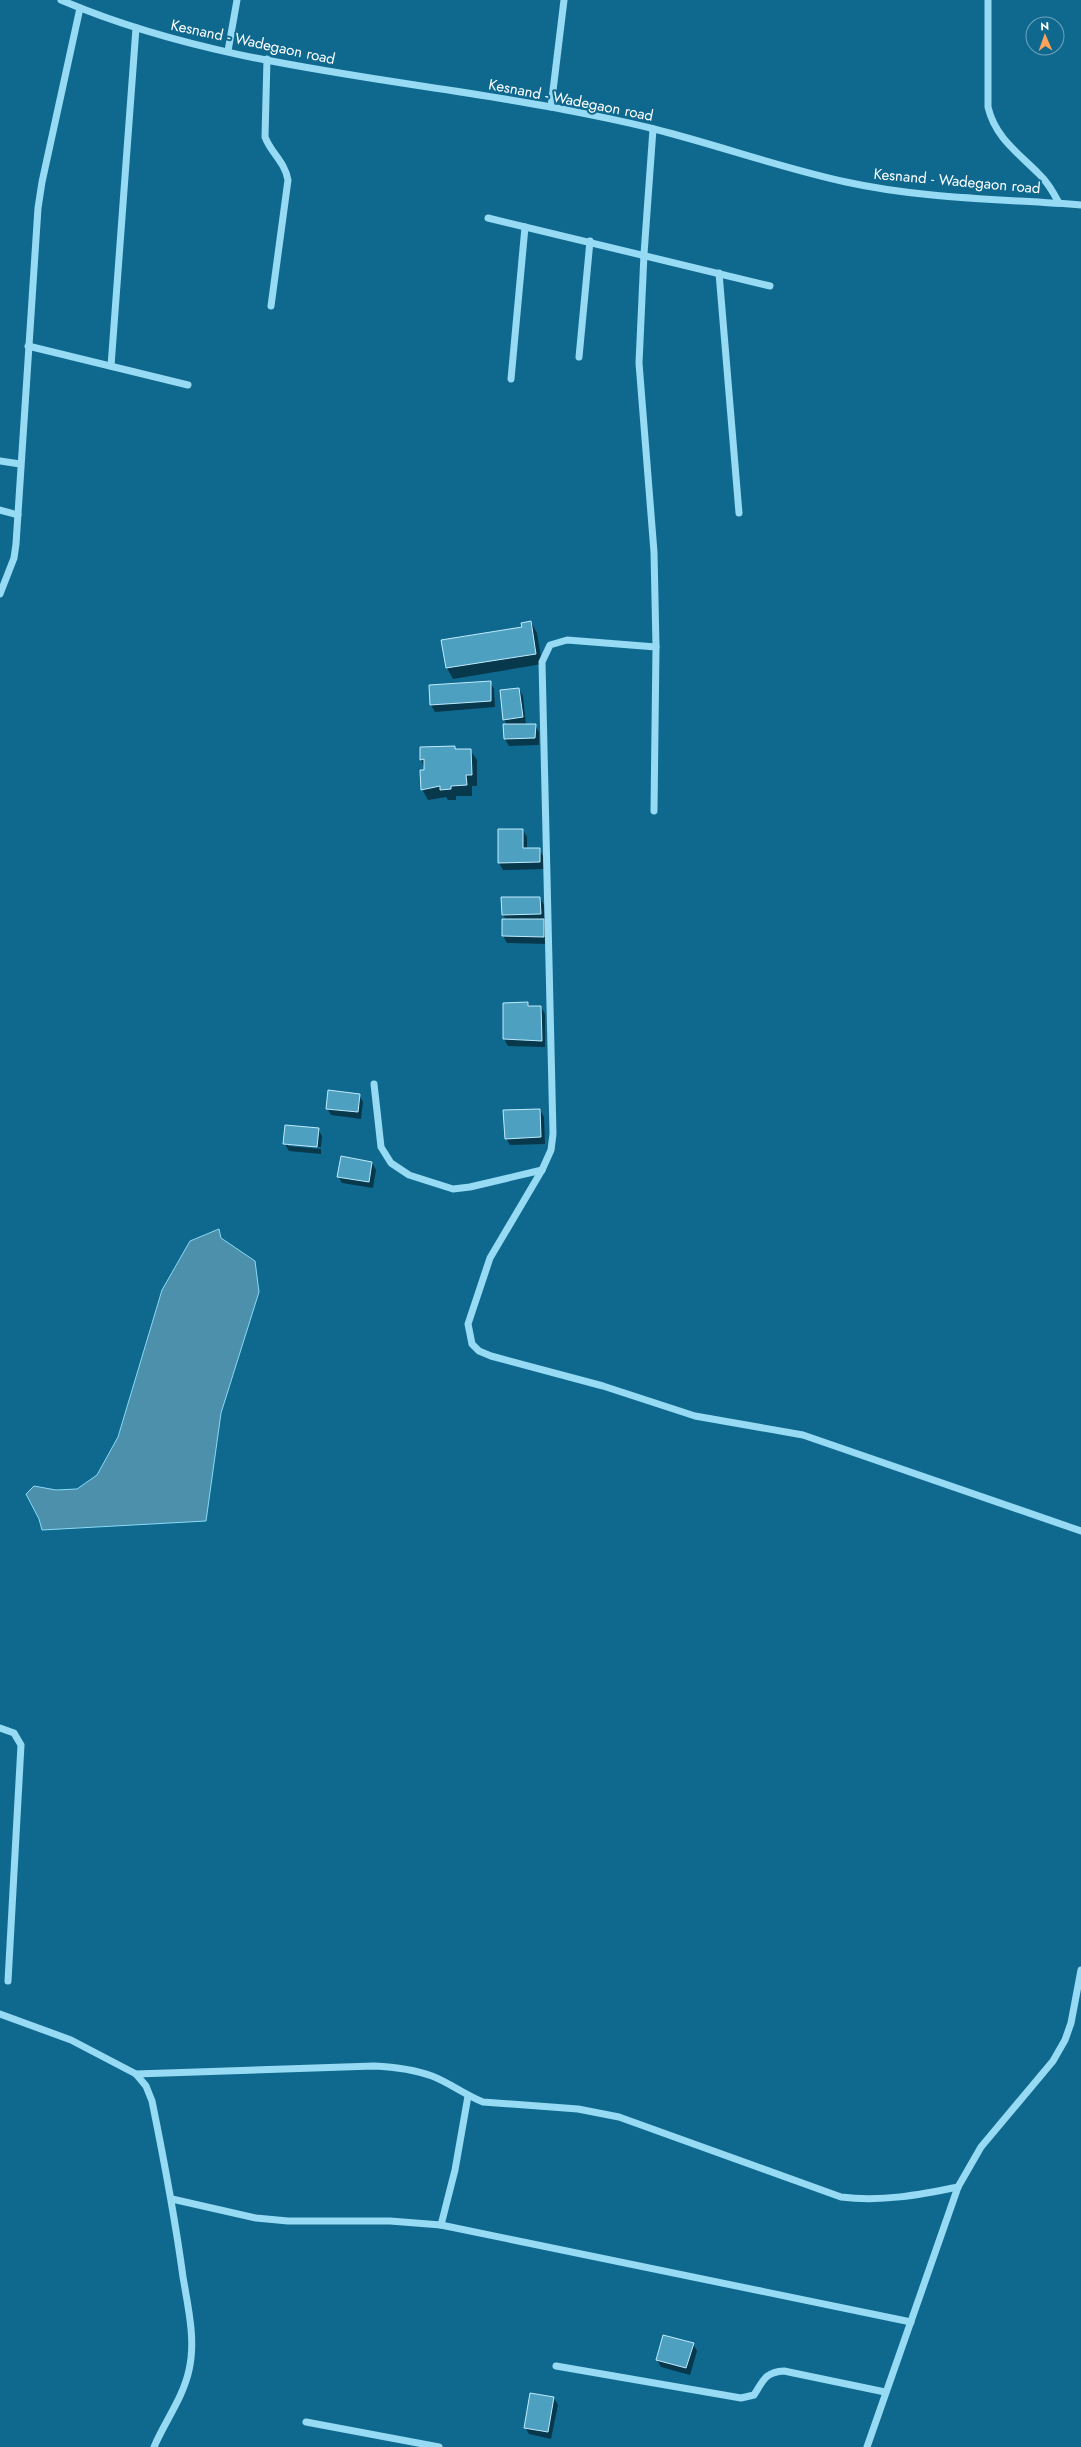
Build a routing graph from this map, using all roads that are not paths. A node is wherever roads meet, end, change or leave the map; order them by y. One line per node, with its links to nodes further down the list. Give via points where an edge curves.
1 (61, 0): 5 (street, Kesnand - Wadegaon road)
2 (237, 0): 7 (street)
3 (564, 0): 9 (street)
4 (988, 0): 11 (street, via 988,107 991,118 995,129 1008,146 1039,173)
5 (80, 8): 6 (street, Kesnand - Wadegaon road); 20 (street, via 42,182)
6 (136, 28): 7 (street, Kesnand - Wadegaon road); 22 (street)
7 (228, 51): 8 (street, Kesnand - Wadegaon road)
8 (267, 59): 9 (street, Kesnand - Wadegaon road, via 329,72); 19 (street, via 265,137 269,147 284,165 288,180)
9 (551, 107): 10 (street, Kesnand - Wadegaon road)
10 (653, 129): 11 (street, Kesnand - Wadegaon road, via 848,183 915,193); 16 (street)
11 (1060, 203): 12 (street, Kesnand - Wadegaon road)
12 (1081, 205)
13 (488, 218): 14 (street)
14 (525, 226): 15 (street); 23 (street)
15 (590, 242): 16 (street); 21 (street)
16 (644, 254): 17 (street); 31 (street, via 639,363 654,552)
17 (719, 273): 18 (street); 28 (street)
18 (770, 286)
19 (271, 306)
20 (28, 346): 22 (street); 26 (street)
21 (579, 357)
22 (111, 366): 24 (street)
23 (511, 379)
24 (188, 385)
25 (0, 461): 26 (street)
26 (20, 464): 29 (street)
27 (0, 510): 29 (street)
28 (739, 513)
29 (18, 515): 30 (street, via 14,558)
30 (0, 594)
31 (656, 647): 32 (street); 34 (street, via 567,640 550,645 542,662 554,1112 551,1150)
32 (654, 811)
33 (374, 1084): 34 (street, via 381,1147 391,1163 409,1175 453,1189)
34 (542, 1170): 35 (street, via 490,1258 468,1324 472,1344 479,1351 603,1386 695,1416 803,1435)
35 (1081, 1530)
36 (0, 1728): 38 (street, via 14,1733 21,1745)
37 (1081, 1970): 42 (street, via 1071,2023 1065,2040 1053,2061 981,2147)
38 (8, 1981)
39 (0, 2014): 40 (street, via 72,2040)
40 (136, 2074): 41 (street, via 374,2066 406,2068 433,2076); 43 (street, via 146,2086 152,2101)
41 (468, 2096): 42 (street, via 483,2102 578,2109 619,2117 841,2197 865,2200 899,2199); 44 (street, via 455,2170)
42 (958, 2187): 45 (street)
43 (172, 2199): 44 (street, via 256,2218 288,2221 390,2221); 49 (street, via 191,2326 192,2350 190,2370 184,2387)
44 (441, 2225): 45 (street)
45 (910, 2322): 47 (street)
46 (556, 2366): 47 (street, via 741,2398 754,2395 764,2377 784,2371)
47 (885, 2392): 51 (street)
48 (306, 2422): 50 (street)
49 (154, 2447)
50 (439, 2447)
51 (867, 2447)

